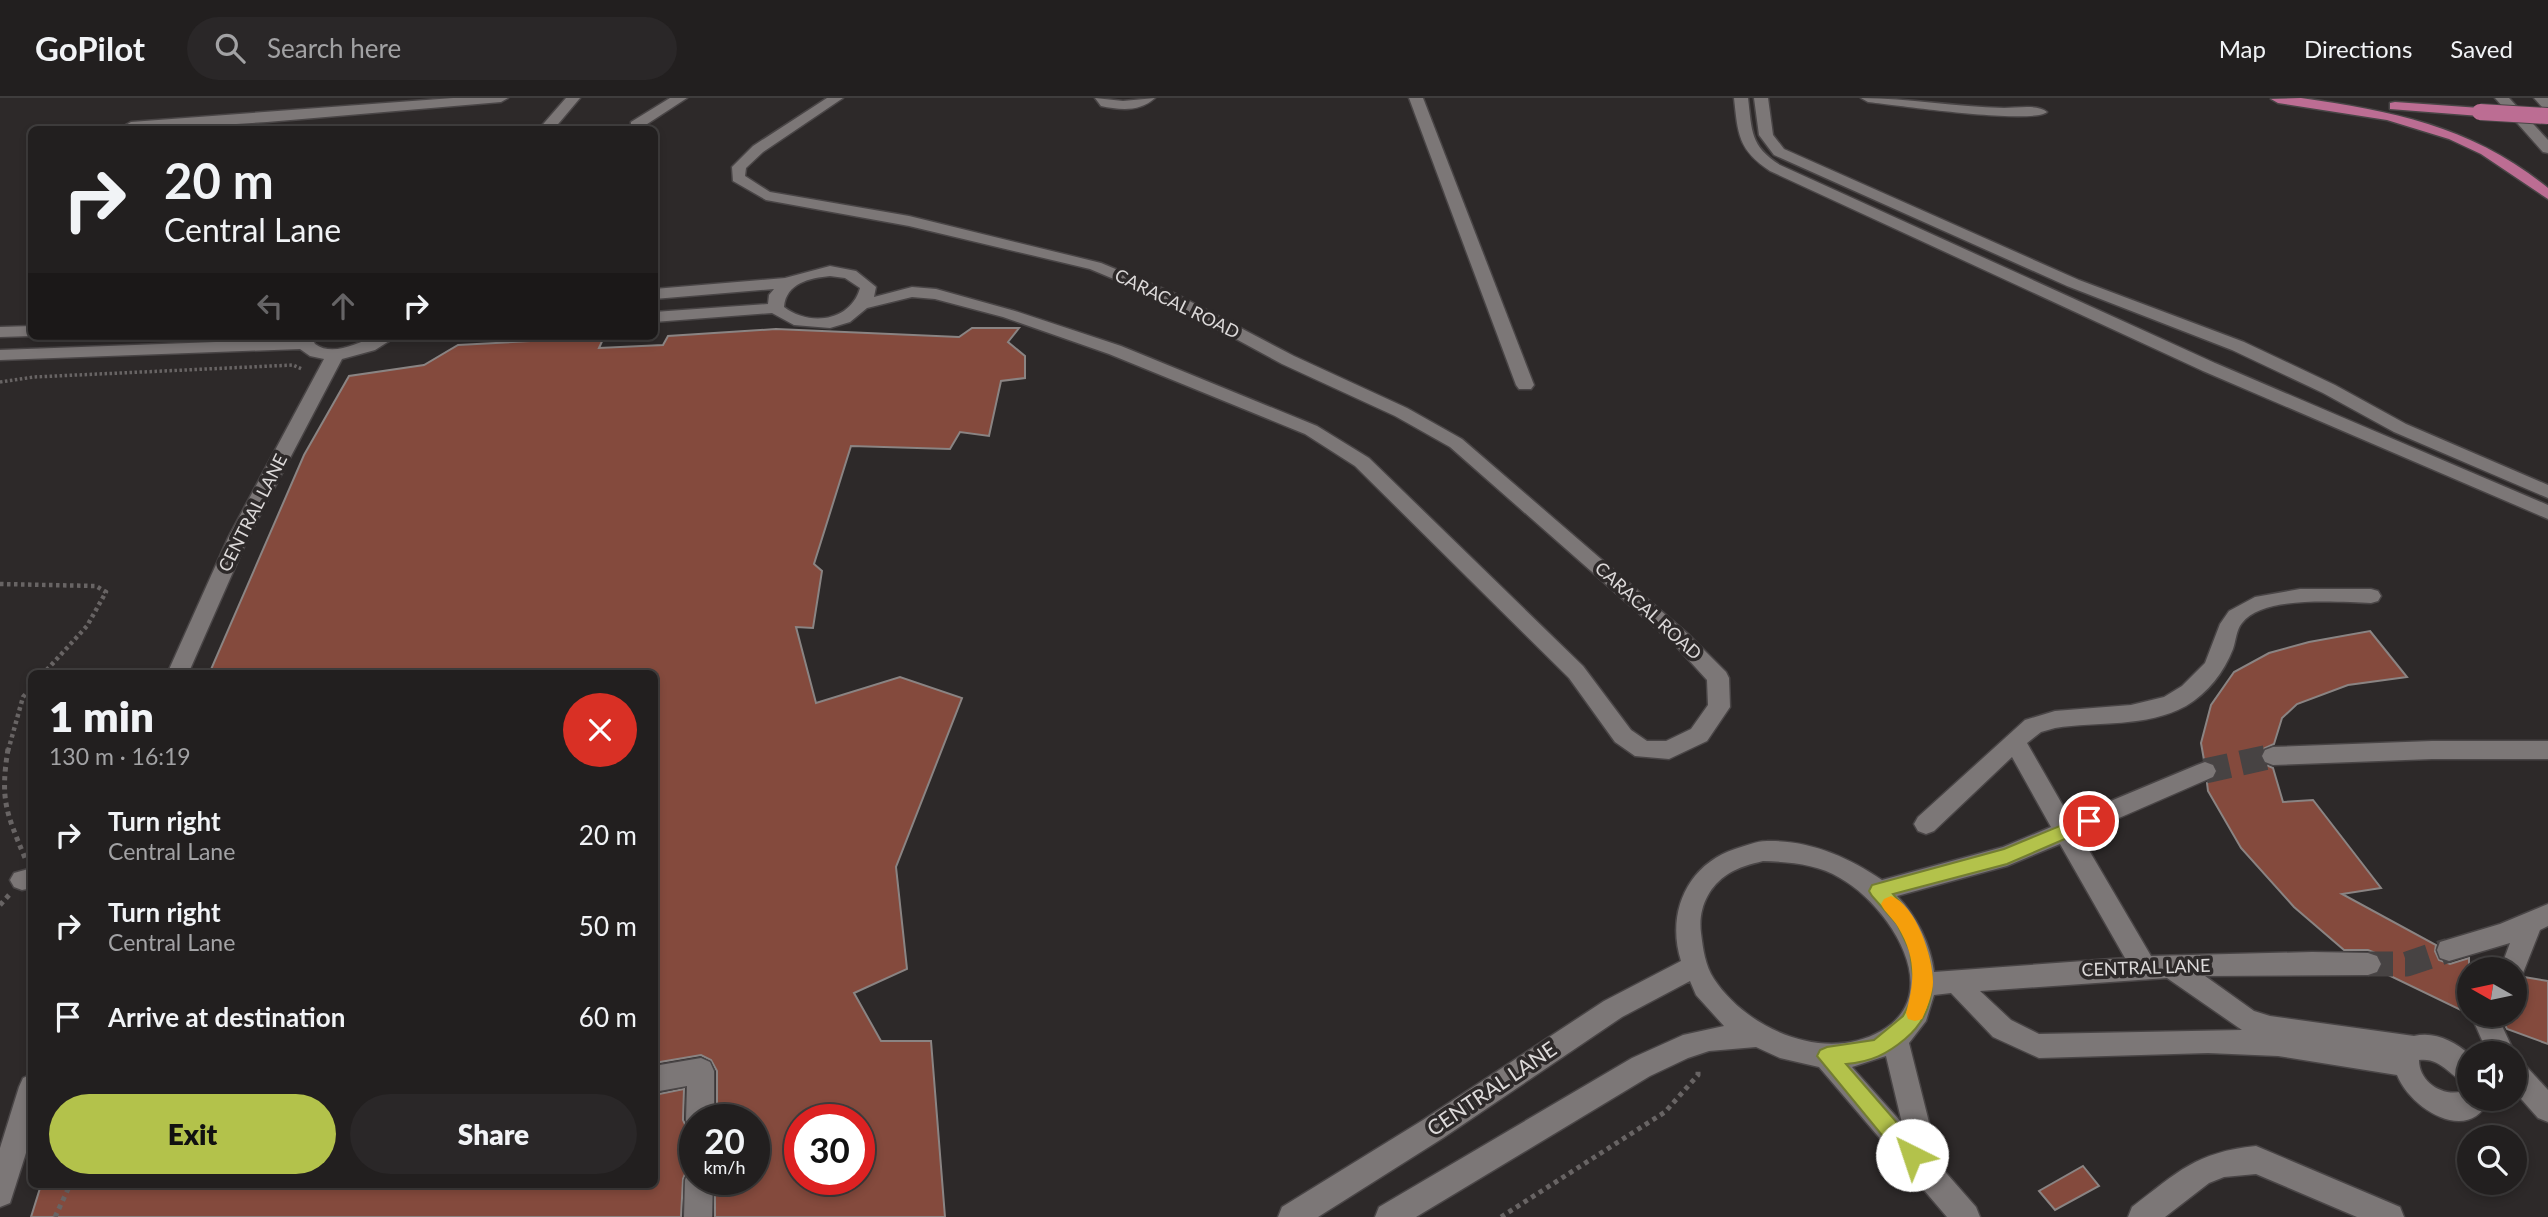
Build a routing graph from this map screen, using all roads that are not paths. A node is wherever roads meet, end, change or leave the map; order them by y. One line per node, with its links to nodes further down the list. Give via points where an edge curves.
1 (501, 98): 19 (street)
2 (573, 98): 20 (street)
3 (680, 98): 18 (street)
4 (836, 98): 25 (street, CARACAL ROAD, via 758,149 739,167 738,178 766,196 909,221 1095,266 1172,298 1288,360 1401,412 1456,443 1682,640 1718,678 1719,708 1699,735 1668,750 1643,750 1623,736 1576,671 1372,471 1311,430 1115,349 1009,314 912,292)
5 (1102, 98): 6 (street, via 1106,103 1134,106)
6 (1149, 98)
7 (1416, 98): 34 (street)
8 (1741, 98): 35 (street, via 1748,147 1775,167 2209,367)
9 (1760, 98): 35 (street, via 1766,139 1779,152 2073,283 2238,346 2329,389)
10 (1868, 98): 16 (street)
11 (2260, 98): 14 (main road)
12 (2502, 98): 21 (street)
13 (2541, 98): 15 (street)
14 (2278, 99): 17 (main road, bridge); 22 (main road, via 2382,114 2445,131 2503,159)
15 (2548, 105)
16 (2040, 112)
17 (2548, 116)
18 (636, 124)
19 (131, 126)
20 (548, 126)
21 (2548, 149)
22 (2548, 195)
23 (788, 283): 24 (street); 25 (street, via 825,271 844,272 860,277 867,287); 26 (street, via 777,295)
24 (658, 294)
25 (863, 304): 26 (street, via 841,319 821,324 792,321)
26 (776, 308): 27 (street)
27 (658, 317)
28 (28, 331): 29 (street)
29 (0, 332)
30 (303, 340): 32 (street); 33 (street, via 310,350)
31 (385, 340): 33 (street)
32 (0, 355)
33 (335, 355): 39 (street, CENTRAL LANE, via 238,538)
34 (1525, 385)
35 (2473, 470): 36 (street); 37 (street)
36 (2548, 492)
37 (2548, 512)
38 (2371, 596): 40 (street, via 2296,597 2247,607 2230,624 2222,651 2196,689 2164,707 2130,715 2039,723)
39 (179, 670)
40 (2014, 741): 44 (street); 45 (street)
41 (2548, 750): 42 (street)
42 (2273, 756)
43 (2205, 771): 45 (street)
44 (1926, 824)
45 (2065, 831): 46 (street, via 2007,856); 53 (street)
46 (1878, 891): 51 (street, via 1852,872 1793,851 1763,851 1737,858 1714,871 1698,889 1689,912 1688,939); 55 (street, via 1903,919 1919,950)
47 (2539, 919): 48 (street); 49 (street)
48 (2449, 950)
49 (2519, 957)
50 (2368, 964): 52 (street, CENTRAL LANE)
51 (1695, 966): 56 (street, via 1720,1004); 73 (street, CENTRAL LANE, via 1613,1009)
52 (2172, 967): 53 (street, CENTRAL LANE); 59 (street, via 2246,1020)
53 (2144, 968): 54 (street, CENTRAL LANE)
54 (1955, 981): 55 (street, CENTRAL LANE); 59 (street, via 1992,1022 2015,1039 2039,1046 2208,1041)
55 (1924, 984): 57 (street, via 1910,1023)
56 (1758, 1035): 58 (street, via 1791,1050); 74 (street, via 1700,1041 1641,1067)
57 (1895, 1038): 58 (street, via 1865,1053); 69 (street)
58 (1827, 1056): 69 (street)
59 (2408, 1056): 60 (street, via 2423,1046); 67 (street, via 2408,1076 2417,1088)
60 (2457, 1061)
61 (658, 1078): 66 (street, via 701,1070)
62 (2527, 1081): 64 (street)
63 (2527, 1086): 68 (street)
64 (2548, 1094)
65 (28, 1100): 70 (street)
66 (700, 1104)
67 (2457, 1108)
68 (2548, 1109)
69 (1929, 1175): 75 (street)
70 (0, 1193)
71 (699, 1195): 72 (street)
72 (698, 1217)
73 (1292, 1217)
74 (1389, 1217)
75 (1966, 1217)
76 (2142, 1217): 77 (street, via 2199,1173 2224,1163 2256,1160)
77 (2390, 1217)

